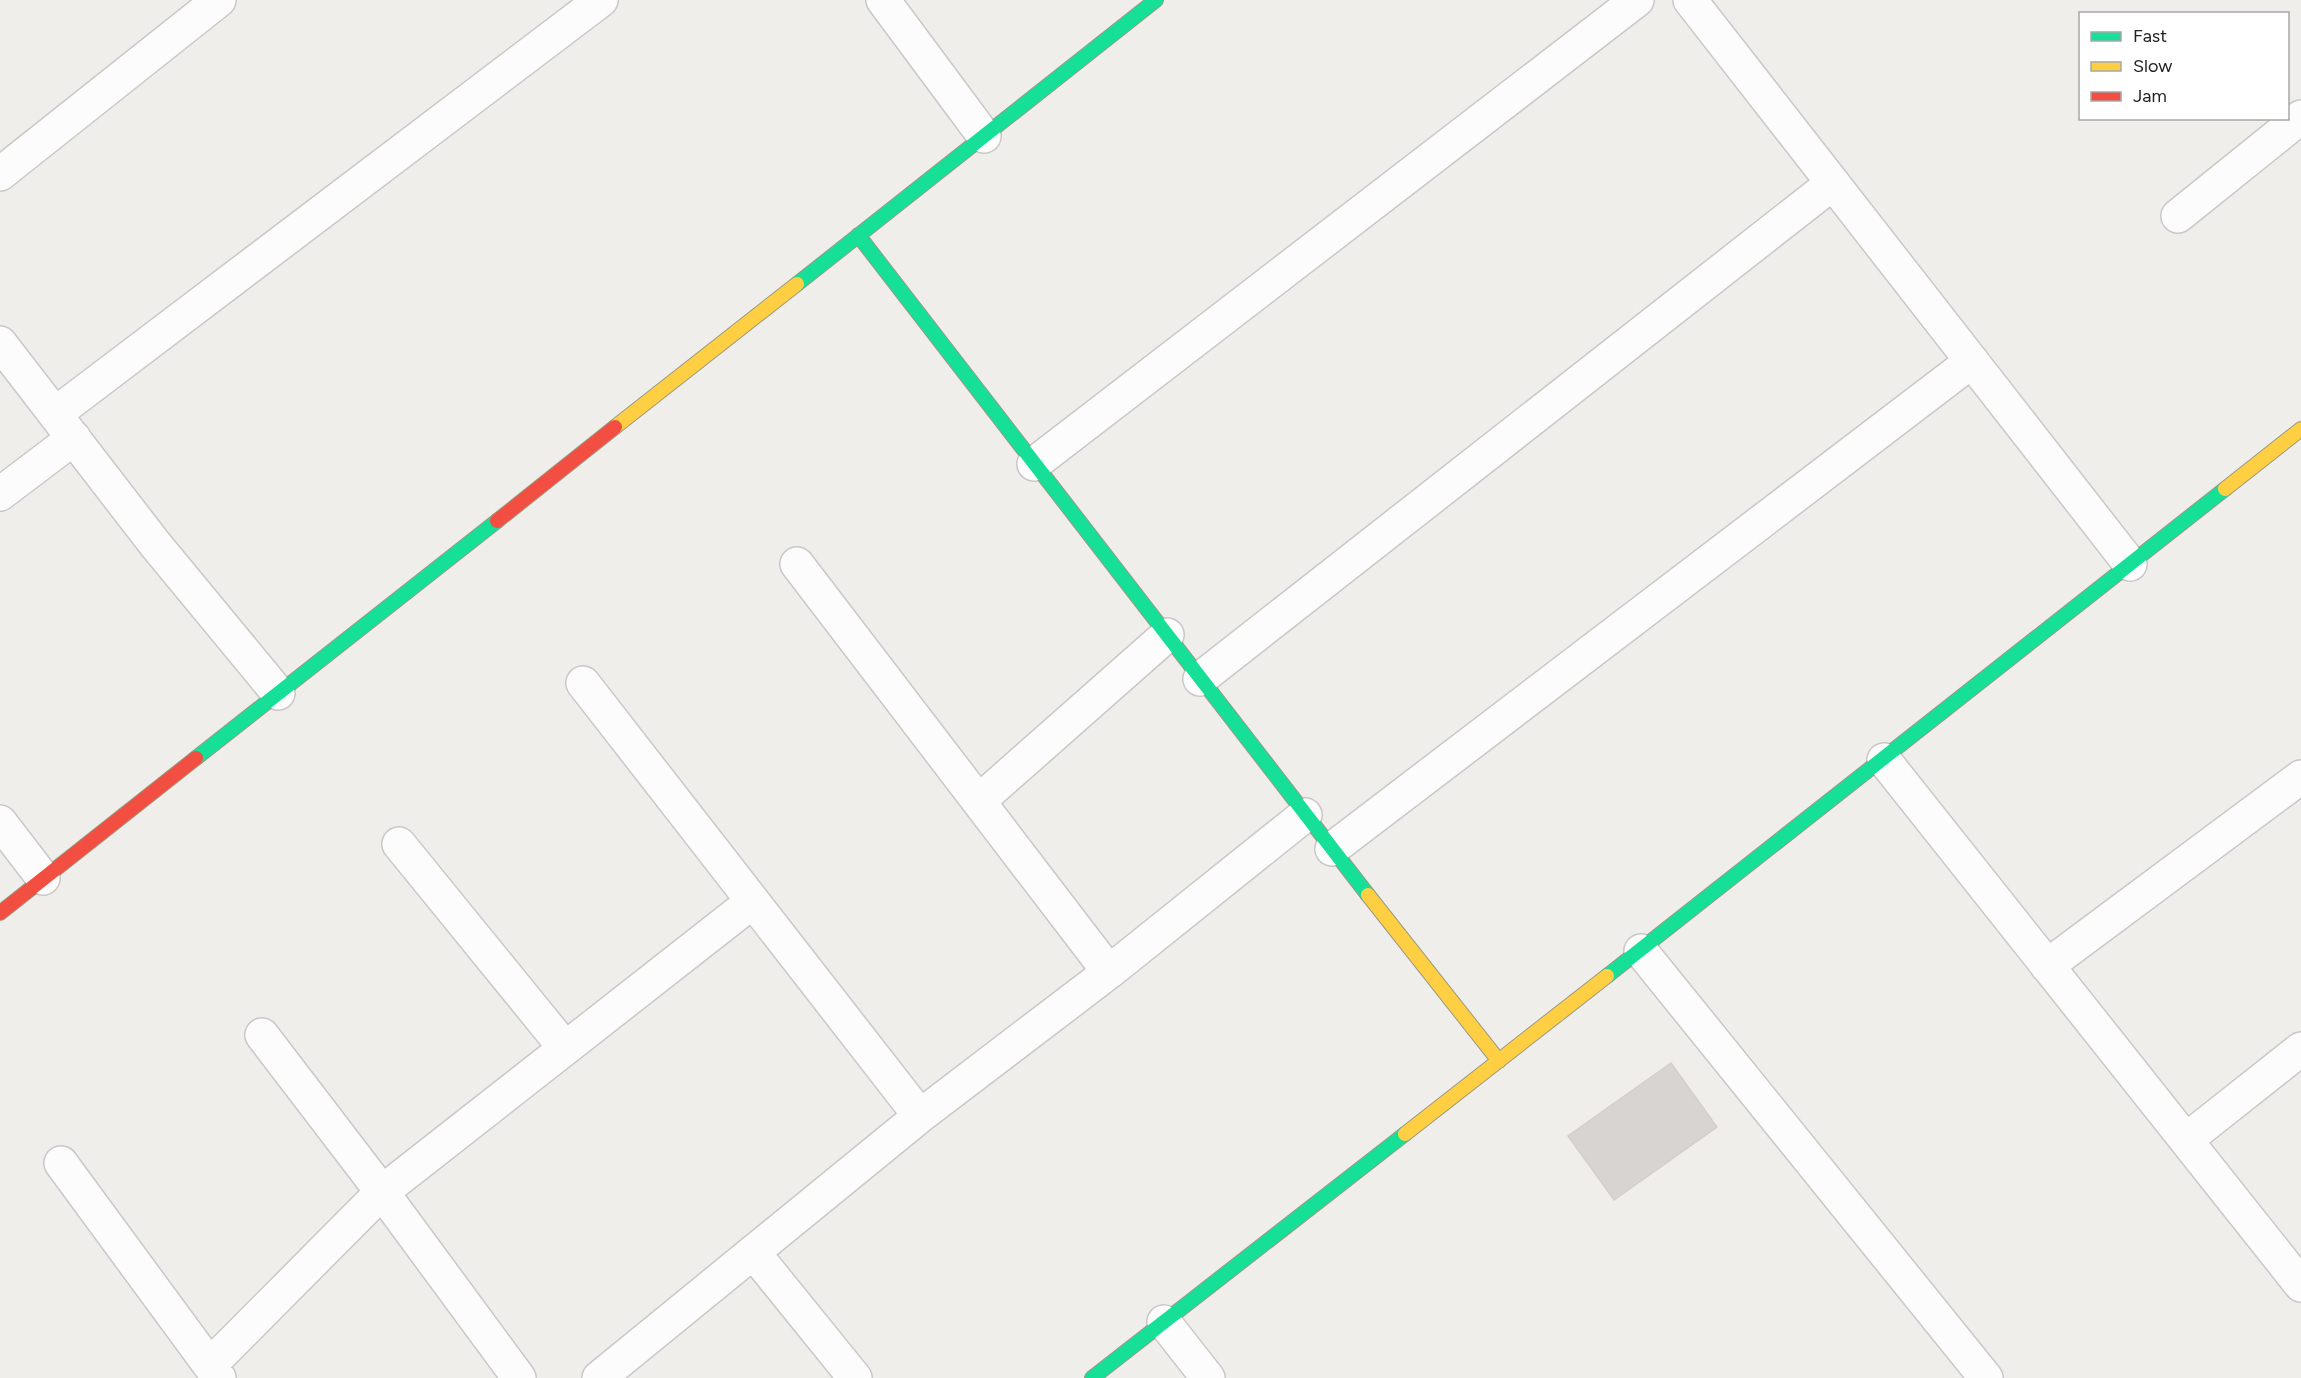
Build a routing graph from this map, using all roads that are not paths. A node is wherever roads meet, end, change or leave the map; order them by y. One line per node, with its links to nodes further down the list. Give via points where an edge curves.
1 (219, 0): 9 (street)
2 (601, 0): 15 (street)
3 (883, 0): 8 (street)
4 (1156, 0): 8 (street)
5 (1637, 0): 17 (street)
6 (1690, 0): 10 (street)
7 (2301, 117): 11 (street)
8 (984, 136): 12 (street)
9 (0, 174)
10 (1833, 183): 14 (street); 22 (street)
11 (2178, 216)
12 (858, 235): 17 (street); 24 (street)
13 (0, 343): 15 (street)
14 (1972, 361): 20 (street); 31 (street)
15 (64, 426): 18 (street); 24 (street, via 154,544)
16 (2301, 429): 20 (street)
17 (1034, 464): 21 (street)
18 (0, 494)
19 (797, 564): 27 (street)
20 (2130, 564): 25 (street)
21 (1167, 635): 22 (street); 27 (street)
22 (1200, 679): 28 (street)
23 (583, 682): 33 (street)
24 (278, 693): 32 (street)
25 (1884, 760): 35 (street); 36 (street)
26 (2296, 791): 36 (street)
27 (979, 801): 37 (street)
28 (1305, 814): 31 (street); 37 (street)
29 (0, 822): 32 (street)
30 (399, 844): 39 (street)
31 (1332, 849): 41 (street)
32 (44, 878): 34 (street)
33 (752, 902): 39 (street); 42 (street)
34 (0, 913)
35 (1641, 951): 41 (street); 55 (street)
36 (2047, 966): 43 (street)
37 (1109, 972): 42 (street)
38 (262, 1035): 45 (street)
39 (565, 1048): 45 (street)
40 (2301, 1049): 43 (street)
41 (1499, 1061): 48 (street)
42 (920, 1116): 46 (street)
43 (2186, 1140): 47 (street)
44 (61, 1163): 49 (street)
45 (382, 1192): 49 (street); 50 (street)
46 (753, 1252): 51 (street); 52 (street)
47 (2301, 1285)
48 (1164, 1322): 53 (street); 54 (street)
49 (214, 1371)
50 (519, 1378)
51 (599, 1378)
52 (855, 1378)
53 (1092, 1378)
54 (1209, 1378)
55 (1986, 1378)

